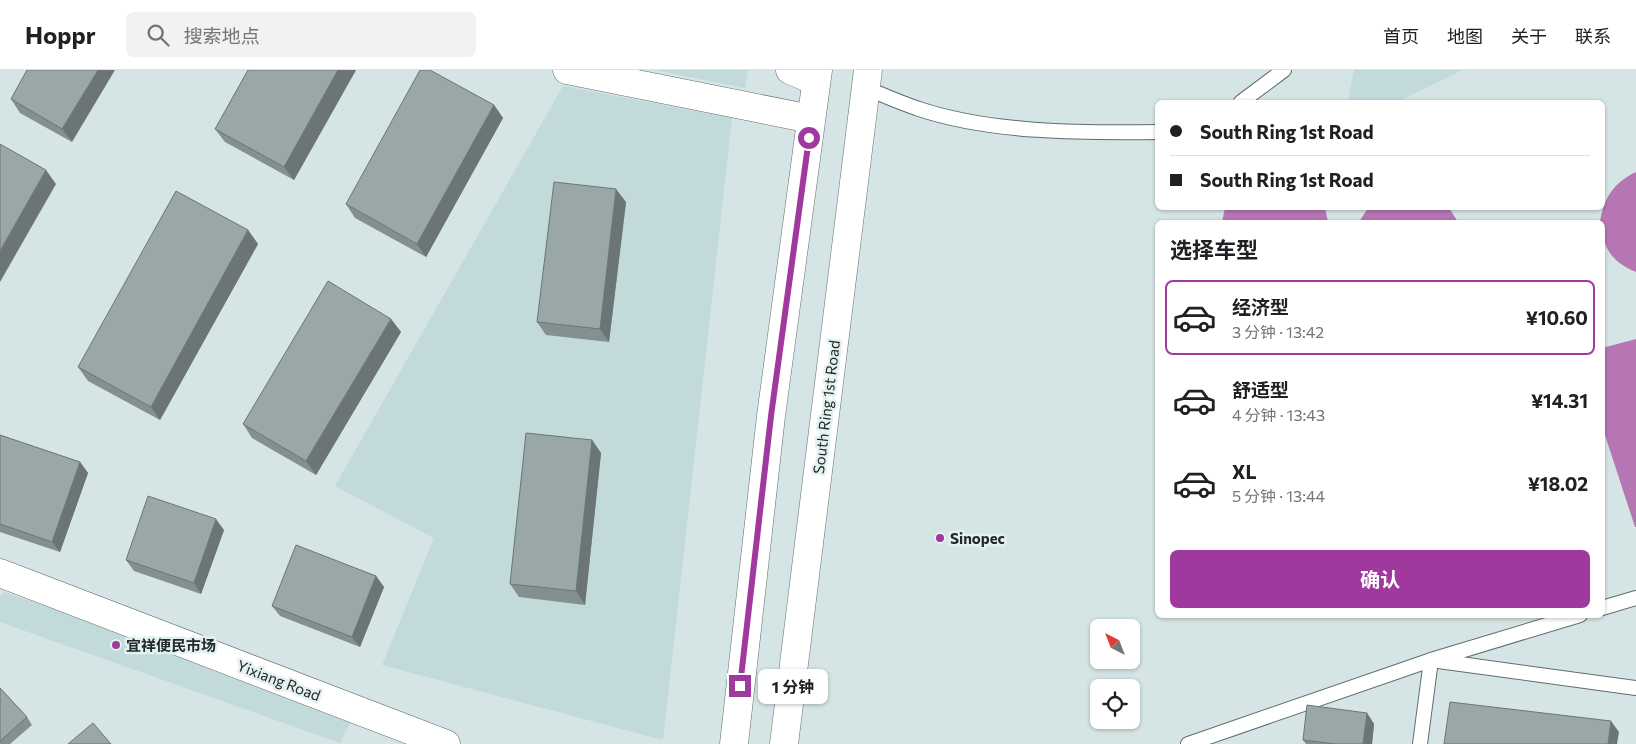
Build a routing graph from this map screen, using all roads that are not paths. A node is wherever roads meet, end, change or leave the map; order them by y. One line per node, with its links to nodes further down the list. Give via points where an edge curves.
1 (567, 70): 7 (main road)
2 (790, 70): 4 (main road)
3 (1284, 70): 6 (lane)
4 (817, 75): 7 (main road)
5 (867, 79): 8 (lane, via 920,109 975,122 1097,133); 18 (main road, South Ring 1st Road)
6 (1244, 100)
7 (811, 119): 17 (main road, via 770,426)
8 (1155, 132)
9 (0, 573): 16 (main road, Yixiang Road)
10 (1636, 598): 11 (lane)
11 (1605, 607)
12 (1570, 618): 13 (lane)
13 (1431, 660): 14 (lane); 15 (lane); 20 (lane)
14 (1636, 688)
15 (1224, 737): 19 (lane)
16 (446, 744)
17 (734, 744)
18 (784, 744)
19 (1188, 744)
20 (1420, 744)

